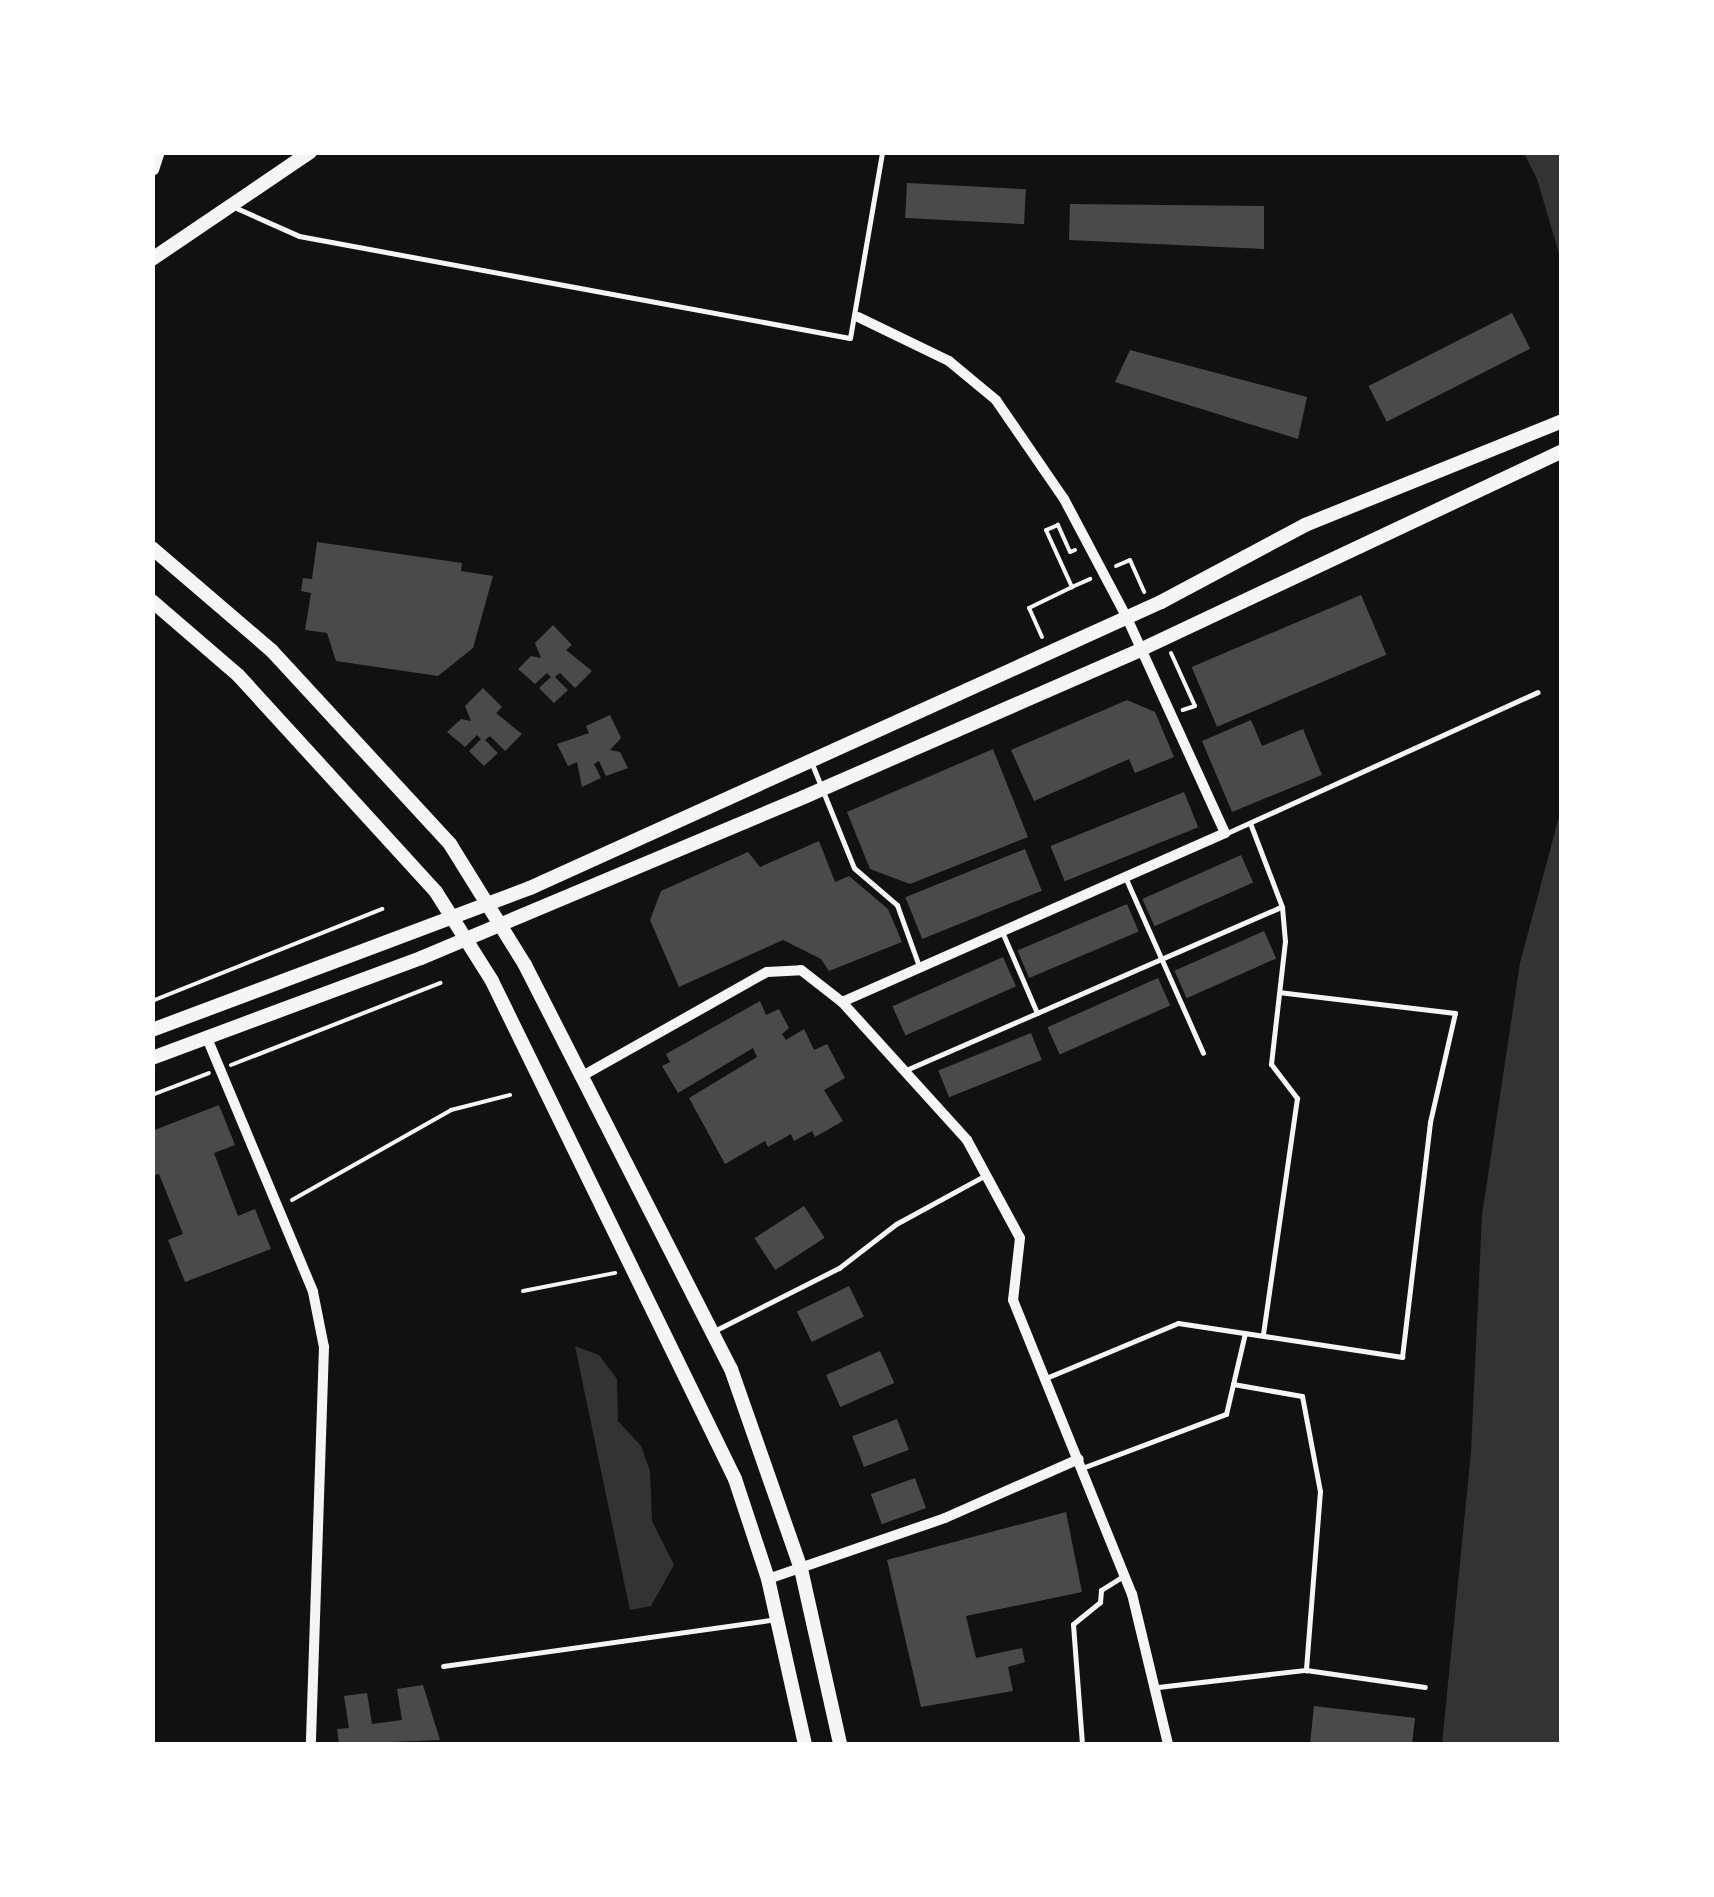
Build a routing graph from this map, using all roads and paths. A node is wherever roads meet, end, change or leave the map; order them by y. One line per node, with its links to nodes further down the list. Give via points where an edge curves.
1 (160, 152): 4 (street)
2 (310, 152): 5 (main road)
3 (882, 152): 7 (lane)
4 (154, 170)
5 (232, 206): 6 (main road); 7 (lane, via 299,236 760,316 850,338)
6 (152, 259)
7 (858, 317): 13 (street, via 949,361 996,400 1064,499)
8 (1562, 421): 13 (main road, via 1306,526)
9 (1559, 452): 14 (main road)
10 (152, 548): 24 (main road, via 272,650 450,844)
11 (1072, 587): 15 (path, via 1029,608)
12 (152, 601): 27 (main road, via 238,674)
13 (1126, 616): 14 (street); 15 (main road)
14 (1142, 649): 20 (main road); 22 (street)
15 (1048, 652): 19 (main road)
16 (1171, 653): 18 (path)
17 (1538, 692): 21 (lane)
18 (1195, 706)
19 (812, 764): 20 (lane); 24 (main road)
20 (822, 788): 28 (main road); 32 (lane, via 854,868 898,905)
21 (1250, 823): 22 (lane); 25 (lane)
22 (1224, 834): 23 (street)
23 (1126, 880): 29 (street); 31 (lane)
24 (486, 904): 27 (main road); 28 (main road)
25 (1282, 907): 31 (lane); 34 (lane)
26 (382, 909): 35 (path)
27 (452, 916): 30 (main road); 38 (main road)
28 (498, 922): 30 (main road); 44 (main road)
29 (1004, 934): 32 (street); 37 (lane)
30 (464, 937): 39 (main road); 49 (main road)
31 (1160, 960): 37 (lane); 40 (lane)
32 (920, 969): 36 (street)
33 (440, 983): 42 (path)
34 (1280, 992): 53 (lane, via 1271,1064 1298,1098); 53 (lane, via 1455,1013 1430,1122 1402,1357)
35 (152, 1002)
36 (842, 1002): 43 (street); 44 (street, via 801,970 768,972)
37 (1037, 1013): 43 (lane)
38 (152, 1030)
39 (207, 1038): 41 (main road); 42 (street)
40 (1203, 1054)
41 (152, 1058)
42 (220, 1069): 46 (path); 48 (street)
43 (903, 1071): 47 (street, via 968,1140)
44 (584, 1074): 51 (main road)
45 (510, 1094): 48 (path, via 450,1110)
46 (152, 1095)
47 (986, 1175): 51 (lane, via 896,1224 839,1268); 54 (street, via 1020,1238 1014,1300)
48 (280, 1207): 65 (street, via 314,1292 324,1347)
49 (634, 1269): 50 (path); 59 (main road, via 735,1479)
50 (523, 1291)
51 (712, 1332): 57 (main road)
52 (1245, 1332): 53 (lane); 54 (lane, via 1178,1323); 55 (lane)
53 (1263, 1334)
54 (1046, 1378): 56 (street)
55 (1232, 1384): 56 (lane, via 1226,1414); 62 (lane, via 1302,1396 1320,1491)
56 (1080, 1463): 57 (street); 58 (street)
57 (801, 1568): 59 (street); 67 (main road, via 834,1692)
58 (1125, 1576): 63 (street); 68 (lane, via 1101,1590 1100,1602 1073,1624)
59 (768, 1579): 60 (main road)
60 (778, 1619): 61 (lane); 66 (main road)
61 (443, 1666)
62 (1306, 1670): 63 (lane); 64 (lane)
63 (1158, 1687): 69 (street)
64 (1425, 1687)
65 (311, 1744)
66 (805, 1744)
67 (840, 1744)
68 (1082, 1744)
69 (1168, 1744)

